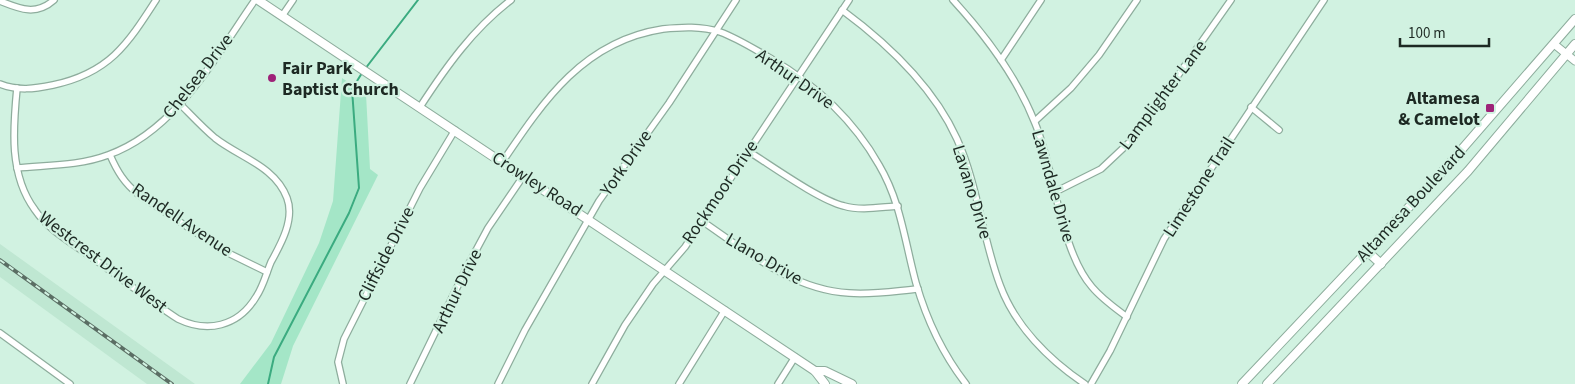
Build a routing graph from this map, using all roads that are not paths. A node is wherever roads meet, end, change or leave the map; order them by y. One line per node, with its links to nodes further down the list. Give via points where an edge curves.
1 (54, 0): 13 (street, via 30,11)
2 (156, 0): 25 (street, via 122,50 101,68 72,81 32,89)
3 (257, 0): 15 (main road, Crowley Road); 26 (street, Chelsea Drive)
4 (293, 0): 15 (street)
5 (511, 0): 27 (street, via 468,41 442,72)
6 (736, 0): 17 (street, York Drive)
7 (849, 0): 14 (street, Rockmoor Drive)
8 (953, 0): 21 (street, Lawndale Drive)
9 (1041, 0): 21 (street)
10 (1137, 0): 29 (street, via 1093,62)
11 (1231, 0): 37 (street, Lamplighter Lane, via 1134,138 1101,169)
12 (1324, 0): 28 (street, Limestone Trail)
13 (0, 1)
14 (842, 10): 23 (street, Rockmoor Drive); 61 (street, Lavano Drive, via 900,58 943,114 970,173 1000,287 1035,342)
15 (282, 16): 27 (main road, Crowley Road)
16 (1575, 19): 18 (main road, Altamesa Boulevard)
17 (716, 31): 23 (street, Arthur Drive, via 736,39); 34 (street, Arthur Drive, via 679,27 658,30 597,54 559,84); 39 (street, York Drive, via 599,201)
18 (1554, 44): 20 (street); 41 (main road, Altamesa Boulevard, via 1443,171)
19 (1575, 44): 20 (main road, Altamesa Boulevard)
20 (1566, 54): 22 (street); 42 (main road, Altamesa Boulevard, via 1468,171)
21 (1001, 60): 29 (street, Lawndale Drive)
22 (1575, 61)
23 (797, 76): 32 (street, Rockmoor Drive); 38 (street, Arthur Drive, via 831,102 853,125 880,165)
24 (0, 84): 25 (street)
25 (17, 88): 35 (street, Westcrest Drive West, via 14,121)
26 (180, 104): 33 (street, Chelsea Drive, via 144,136); 44 (street, Westcrest Drive West, via 216,138 257,163 273,177 287,197 287,226)
27 (420, 107): 30 (main road, Crowley Road)
28 (1251, 107): 31 (street); 47 (street, Limestone Trail, via 1164,239)
29 (1035, 122): 37 (street, Lawndale Drive)
30 (455, 130): 34 (main road, Crowley Road); 52 (street, Cliffside Drive, via 420,188 344,339 338,362)
31 (1279, 130)
32 (748, 151): 38 (street, via 824,198 843,206); 40 (street, Rockmoor Drive)
33 (110, 155): 35 (street, Chelsea Drive, via 79,163); 44 (street, Randell Avenue, via 127,186 139,195 224,251)
34 (503, 161): 36 (main road, Crowley Road)
35 (17, 168): 44 (street, Westcrest Drive West, via 35,211 53,229 164,310 193,326 208,328 230,322 256,297)
36 (524, 175): 39 (main road, Crowley Road); 53 (street, Arthur Drive, via 488,228)
37 (1056, 191): 47 (street, Lawndale Drive, via 1070,248 1080,268 1092,288)
38 (898, 206): 45 (street, Arthur Drive)
39 (590, 219): 43 (main road, Crowley Road); 54 (street, York Drive, via 542,298)
40 (702, 221): 43 (street, Rockmoor Drive); 45 (street, Llano Drive, via 774,269 802,283 848,293)
41 (1367, 251): 42 (main road); 63 (main road, Altamesa Boulevard)
42 (1381, 264): 64 (main road, Altamesa Boulevard)
43 (666, 270): 46 (main road, Crowley Road); 55 (street, Rockmoor Drive, via 625,325)
44 (267, 272)
45 (918, 289): 60 (street, Arthur Drive, via 942,350)
46 (725, 310): 49 (main road, Crowley Road); 56 (street)
47 (1127, 317): 62 (street, Limestone Trail)
48 (1, 336): 51 (street)
49 (795, 357): 50 (main road, Crowley Road); 57 (street)
50 (815, 371): 58 (main road, Crowley Road); 59 (main road, Crowley Road, via 825,371)
51 (70, 384)
52 (343, 384)
53 (410, 384)
54 (498, 384)
55 (592, 384)
56 (679, 384)
57 (778, 384)
58 (825, 384)
59 (852, 384)
60 (966, 384)
61 (1085, 384)
62 (1091, 384)
63 (1242, 384)
64 (1267, 384)

